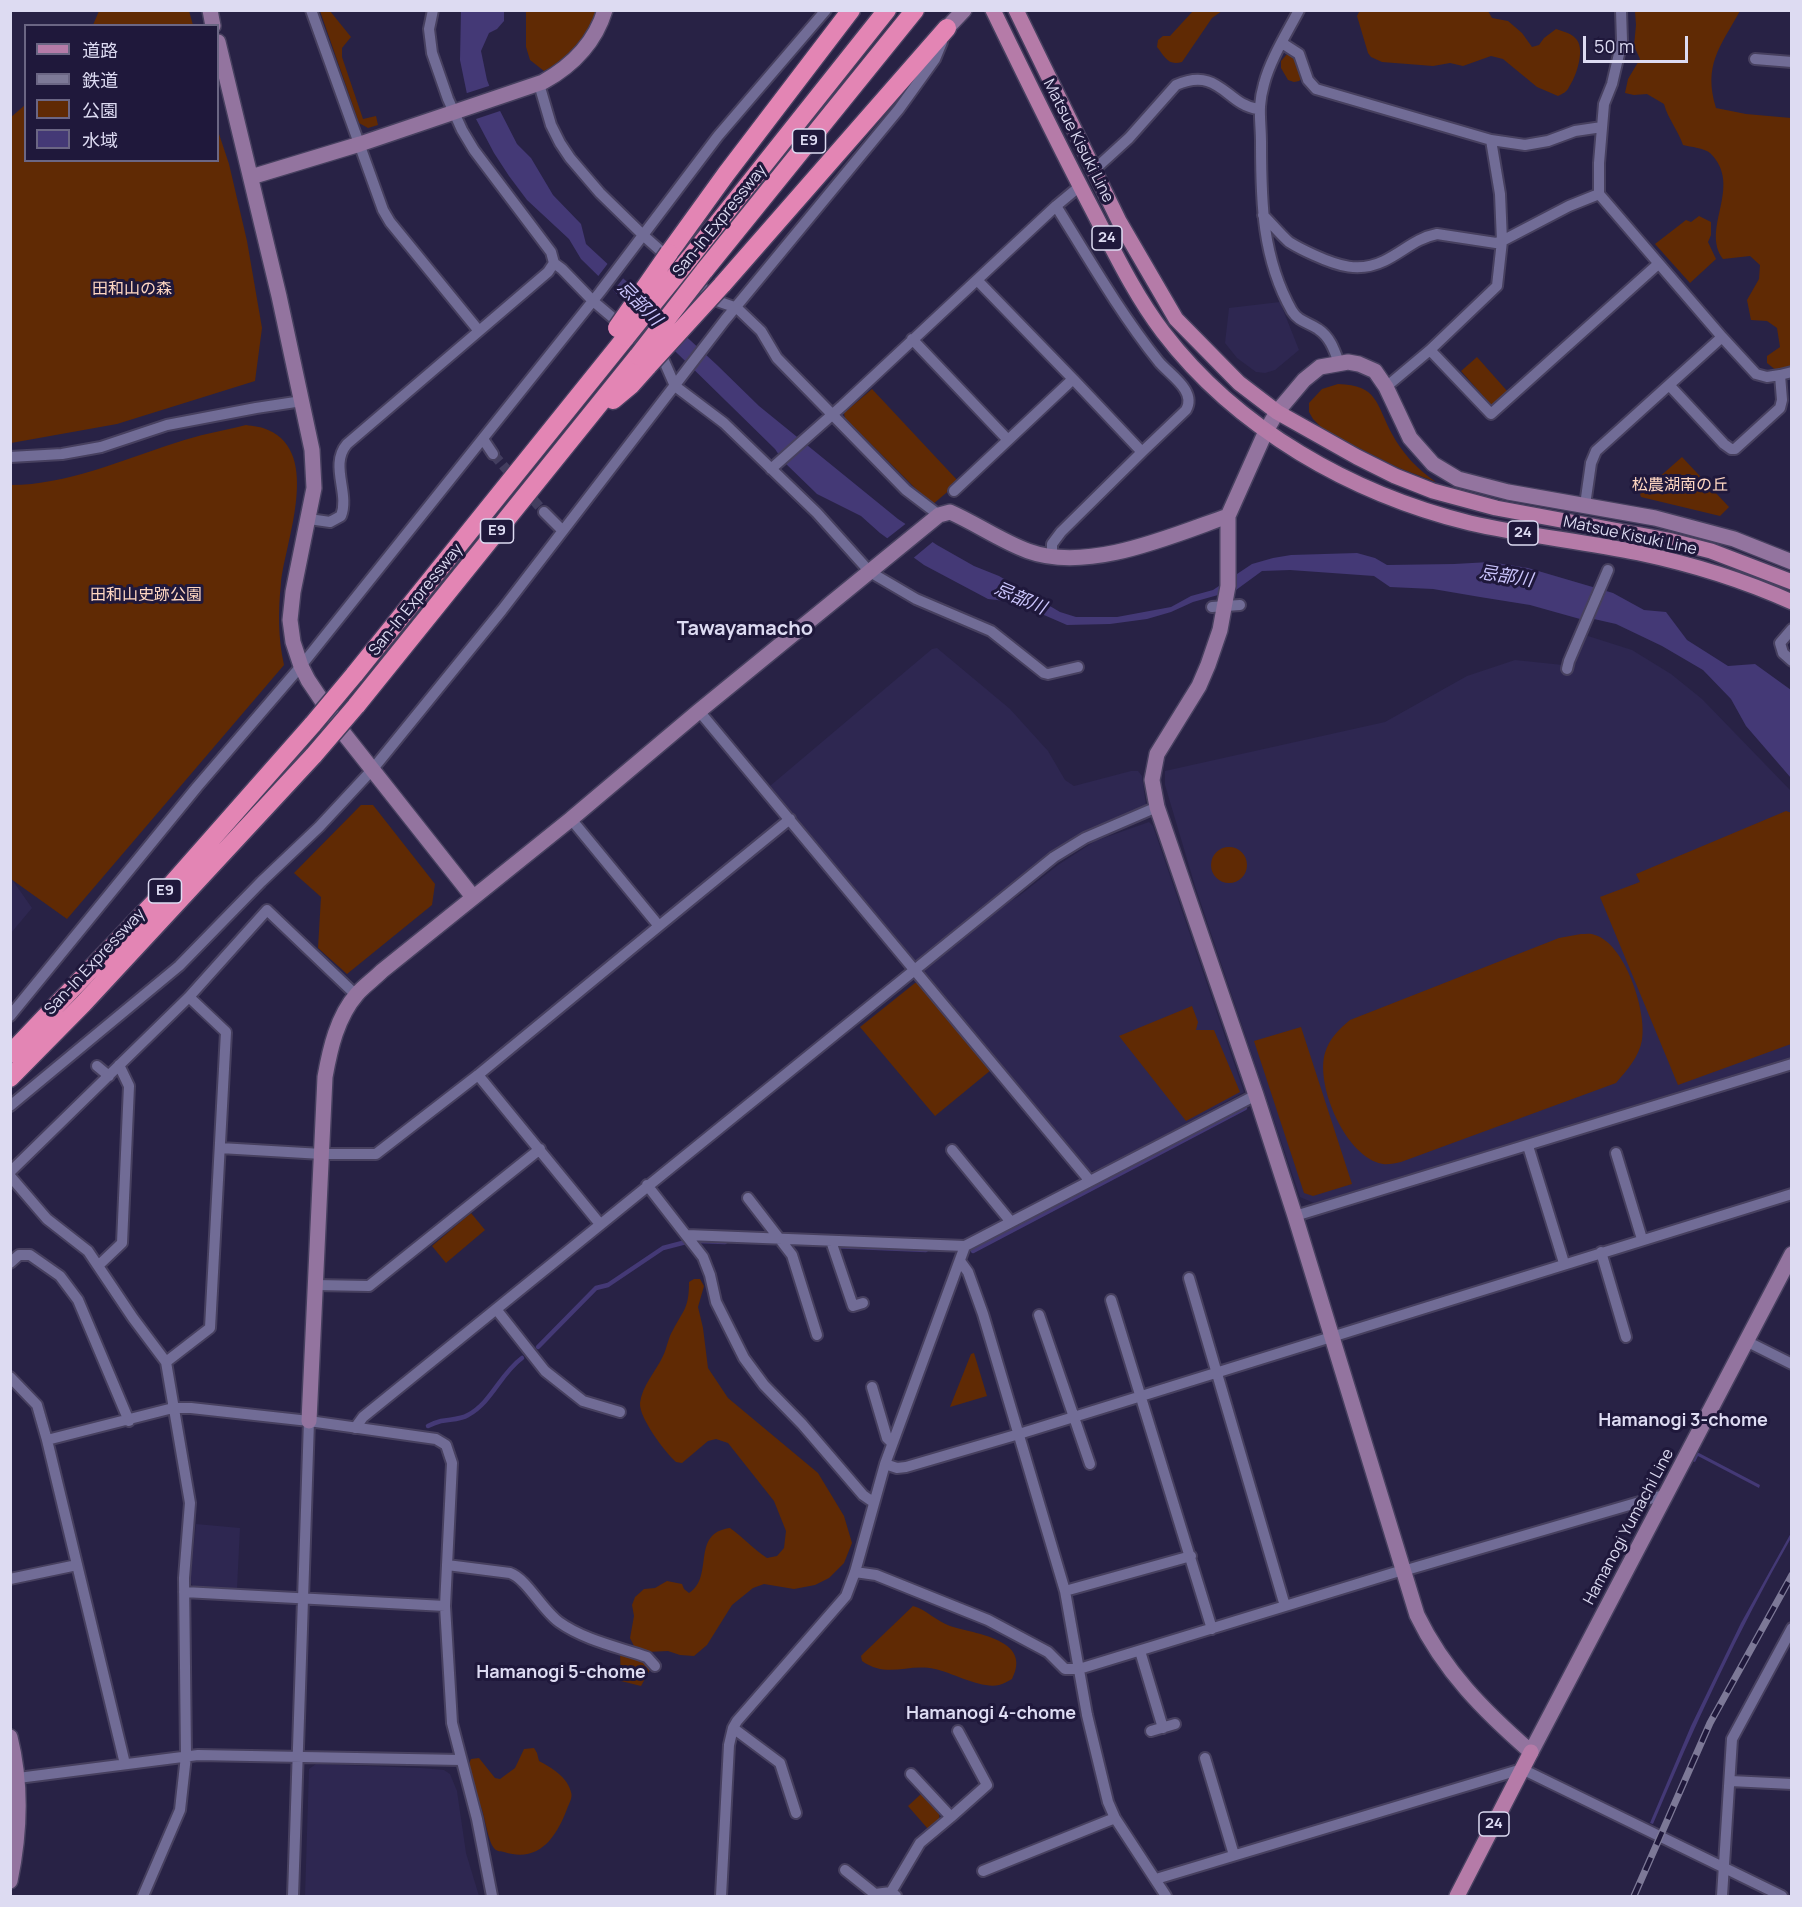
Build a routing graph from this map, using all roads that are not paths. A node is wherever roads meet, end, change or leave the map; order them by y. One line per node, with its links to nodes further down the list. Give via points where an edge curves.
1 (311, 10): 23 (street)
2 (433, 10): 20 (street, via 429,40 435,66)
3 (605, 10): 18 (street, via 586,48 557,74)
4 (826, 10): 30 (street, via 718,136)
5 (851, 10): 38 (highway, bridge, via 669,253)
6 (887, 10): 38 (highway, San-In Expressway / E9, bridge, via 689,259)
7 (915, 10): 42 (highway, San-In Expressway / E9, bridge, via 704,271)
8 (964, 10): 13 (street)
9 (993, 10): 26 (main road, Matsue Kisuki Line / 24)
10 (1016, 10): 24 (main road, Matsue Kisuki Line / 24)
11 (1299, 10): 14 (street)
12 (1621, 10): 21 (street, via 1622,40 1604,104)
13 (947, 28): 36 (street, via 934,59 899,109); 42 (highway, bridge, via 722,285)
14 (1282, 43): 19 (street, via 1264,81); 22 (street, via 1299,54 1308,80 1316,89)
15 (219, 46): 25 (street)
16 (1755, 59): 17 (street)
17 (1791, 62)
18 (535, 86): 20 (street); 30 (street, via 570,158)
19 (1258, 109): 24 (street, via 1202,79 1186,81 1176,85); 29 (street)
20 (458, 110): 23 (street); 32 (street, via 462,130 474,150 551,252)
21 (1602, 127): 22 (street, via 1525,145); 27 (street)
22 (1491, 140): 31 (street)
23 (360, 144): 25 (street); 37 (street, via 390,222)
24 (1094, 170): 51 (main road, Matsue Kisuki Line / 24, via 1176,319 1239,383)
25 (251, 177): 50 (street)
26 (1080, 186): 28 (street); 53 (main road, Matsue Kisuki Line / 24, via 1161,330 1195,371)
27 (1599, 194): 31 (street); 33 (street)
28 (1056, 207): 34 (street); 56 (street, via 1123,313 1189,396 1186,410)
29 (1263, 215): 31 (street, via 1301,249 1350,268 1376,264 1419,239 1437,234); 43 (street, via 1267,248 1289,304 1301,321 1330,340)
30 (641, 239): 35 (street); 36 (street, via 717,301)
31 (1502, 241): 41 (street, via 1497,286)
32 (554, 263): 35 (street); 37 (street)
33 (1658, 265): 39 (street); 41 (street, via 1491,414)
34 (977, 279): 40 (street); 46 (street)
35 (592, 301): 47 (street, via 664,361); 54 (street)
36 (737, 308): 47 (street); 52 (street, via 761,331 777,358)
37 (479, 331): 65 (street, via 347,444 339,461 344,508 341,516 330,522)
38 (621, 332): 89 (highway, San-In Expressway / E9, bridge, via 537,449 314,724 171,885)
39 (1722, 338): 45 (street, via 1756,374); 48 (street)
40 (912, 339): 52 (street); 55 (street)
41 (1431, 350): 49 (street)
42 (643, 361): 95 (highway, San-In Expressway / E9, bridge, via 588,419 314,755)
43 (1339, 363): 49 (street, via 1369,367); 51 (street, via 1312,373)
44 (1791, 372): 45 (street)
45 (1780, 375): 48 (street, via 1780,408 1735,449 1727,447)
46 (1073, 379): 55 (street); 56 (street)
47 (675, 386): 59 (street); 66 (street)
48 (1670, 386): 61 (street, via 1596,451)
49 (1386, 387): 61 (street, via 1410,438 1444,473 1508,492)
50 (302, 401): 58 (street, via 167,426 101,447); 65 (street, via 315,469)
51 (1277, 412): 53 (street); 71 (main road, Matsue Kisuki Line / 24, via 1376,467 1433,491 1496,508 1668,540 1711,551)
52 (830, 417): 59 (street); 64 (street)
53 (1266, 431): 63 (street); 72 (main road, Matsue Kisuki Line / 24, via 1352,481 1426,511 1680,563 1735,579)
54 (483, 440): 57 (street); 75 (street)
55 (1008, 440): 60 (street)
56 (1142, 452): 67 (street, via 1061,532 1052,544)
57 (493, 454)
58 (10, 457)
59 (774, 467): 69 (street)
60 (954, 490)
61 (1585, 506): 68 (street, via 1688,526)
62 (544, 512): 66 (street)
63 (1228, 516): 67 (street, via 1114,553 1085,558); 80 (street, via 1226,604 1203,675 1157,754 1152,780)
64 (935, 518): 67 (street, via 950,512 1000,539); 69 (street)
65 (309, 519): 75 (street, via 290,620)
66 (562, 530): 79 (street)
67 (1052, 556)
68 (1791, 562)
69 (876, 567): 76 (street, via 916,599 991,631 1044,673); 78 (street)
70 (1608, 570): 77 (street)
71 (1791, 582)
72 (1791, 602)
73 (1791, 629): 74 (street, via 1780,643 1782,653)
74 (1791, 661)
75 (301, 666): 79 (street); 88 (street)
76 (1078, 667)
77 (1567, 669)
78 (699, 711): 81 (street); 82 (street)
79 (372, 770): 83 (street); 97 (street, via 179,966)
80 (1157, 807): 85 (street, via 1085,838 1054,857); 96 (street)
81 (571, 819): 83 (street); 84 (street)
82 (790, 819): 84 (street); 85 (street)
83 (473, 897): 86 (street)
84 (659, 926): 93 (street)
85 (914, 969): 105 (street); 106 (street)
86 (356, 994): 87 (street, via 267,910); 103 (street, via 329,1053)
87 (189, 997): 91 (street); 99 (street, via 226,1032)
88 (10, 1016)
89 (10, 1054)
90 (1791, 1064): 98 (street)
91 (120, 1065): 94 (street); 122 (street, via 129,1086 122,1243)
92 (97, 1066): 94 (street)
93 (478, 1075): 100 (street); 103 (street, via 376,1154)
94 (109, 1076): 104 (street)
95 (10, 1078)
96 (1256, 1095): 105 (street); 109 (street)
97 (10, 1106)
98 (1528, 1146): 109 (street); 121 (street)
99 (220, 1148): 103 (street); 133 (street, via 210,1328)
100 (540, 1149): 111 (street); 124 (street, via 369,1286)
101 (952, 1150): 110 (street)
102 (1616, 1153): 113 (street)
103 (322, 1154): 124 (street)
104 (10, 1174): 122 (street, via 47,1219 81,1243)
105 (1090, 1181): 110 (street)
106 (647, 1185): 111 (street); 112 (street)
107 (1791, 1194): 113 (street)
108 (748, 1198): 114 (street)
109 (1295, 1216): 130 (street)
110 (1011, 1222): 116 (street)
111 (600, 1224): 126 (street)
112 (687, 1235): 114 (street); 151 (street, via 708,1266 716,1302 744,1358 764,1385)
113 (1642, 1239): 117 (street)
114 (784, 1243): 115 (street); 129 (street, via 792,1255)
115 (833, 1245): 116 (street); 127 (street, via 858,1305)
116 (965, 1246): 119 (street)
117 (1602, 1252): 121 (street); 131 (street)
118 (1791, 1254): 132 (street, Hamanogi Yumachi Line)
119 (960, 1261): 145 (street, via 983,1314); 147 (street)
120 (10, 1263): 142 (street, via 20,1255 30,1256 60,1276 78,1300)
121 (1564, 1263): 130 (street)
122 (99, 1265): 133 (street)
123 (1189, 1278): 135 (street)
124 (315, 1285): 143 (street)
125 (1112, 1300): 138 (street)
126 (496, 1310): 140 (street, via 545,1371 583,1401); 144 (street, via 363,1417)
127 (841, 1310)
128 (1039, 1315): 141 (street)
129 (817, 1335)
130 (1332, 1336): 135 (street); 155 (street)
131 (1626, 1337)
132 (1746, 1341): 134 (street); 150 (street, Hamanogi Yumachi Line)
133 (166, 1362): 139 (street)
134 (1791, 1364)
135 (1215, 1372): 138 (street); 162 (street)
136 (10, 1377): 146 (street, via 37,1405)
137 (872, 1387): 147 (street, via 887,1438)
138 (1142, 1395): 141 (street); 152 (street)
139 (173, 1408): 142 (street); 143 (street); 159 (street, via 190,1503)
140 (620, 1412)
141 (1074, 1417): 145 (street); 149 (street)
142 (129, 1420): 146 (street)
143 (309, 1421): 144 (street); 160 (street)
144 (356, 1428): 154 (street, via 436,1439 446,1445 452,1463)
145 (1019, 1434): 148 (street, via 906,1467); 158 (street)
146 (47, 1440): 153 (street)
147 (892, 1443): 148 (street)
148 (885, 1464): 151 (street)
149 (1090, 1464)
150 (1667, 1494): 155 (street); 174 (street, Hamanogi Yumachi Line)
151 (873, 1502): 156 (street)
152 (1191, 1556): 158 (street); 164 (street)
153 (76, 1565): 157 (street); 179 (street)
154 (447, 1565): 161 (street); 166 (street, via 518,1575 559,1622 647,1657)
155 (1403, 1570): 162 (street); 174 (street, via 1417,1615 1447,1667 1482,1707)
156 (855, 1572): 167 (street, via 876,1575 988,1620 1048,1652 1065,1669); 169 (street, via 846,1596)
157 (10, 1579)
158 (1065, 1591): 167 (street)
159 (184, 1592): 160 (street); 175 (street)
160 (303, 1600): 161 (street); 176 (street)
161 (445, 1606): 178 (street, via 452,1724)
162 (1285, 1606): 164 (street)
163 (1791, 1628): 183 (street, via 1732,1739)
164 (1212, 1629): 165 (street)
165 (1140, 1651): 167 (street); 170 (street)
166 (655, 1666)
167 (1080, 1669): 187 (street, via 1087,1715)
168 (1175, 1724): 170 (street)
169 (733, 1728): 185 (street, via 780,1763); 198 (street)
170 (1163, 1728): 172 (street)
171 (958, 1731): 186 (street, via 987,1785)
172 (1151, 1731)
173 (10, 1737): 182 (street)
174 (1531, 1752): 180 (main road, 24)
175 (186, 1756): 176 (street); 179 (street); 195 (street, via 180,1810)
176 (299, 1758): 178 (street); 196 (street)
177 (1205, 1758): 188 (street)
178 (461, 1760): 197 (street)
179 (125, 1764): 182 (street)
180 (1522, 1769): 188 (street); 189 (street); 200 (main road, 24)
181 (911, 1774): 186 (street)
182 (18, 1778): 193 (street, via 18,1842)
183 (1730, 1781): 184 (street); 189 (street)
184 (1791, 1784)
185 (796, 1813)
186 (951, 1817): 194 (street, via 920,1843)
187 (1115, 1818): 191 (street); 192 (street)
188 (1234, 1855): 192 (street)
189 (1725, 1868): 201 (street); 202 (street)
190 (845, 1869): 194 (street, via 875,1894)
191 (983, 1871)
192 (1156, 1878): 199 (street)
193 (10, 1881)
194 (893, 1894)
195 (143, 1896)
196 (293, 1896)
197 (492, 1896)
198 (721, 1896)
199 (1166, 1896)
200 (1457, 1896)
201 (1722, 1896)
202 (1782, 1896)

